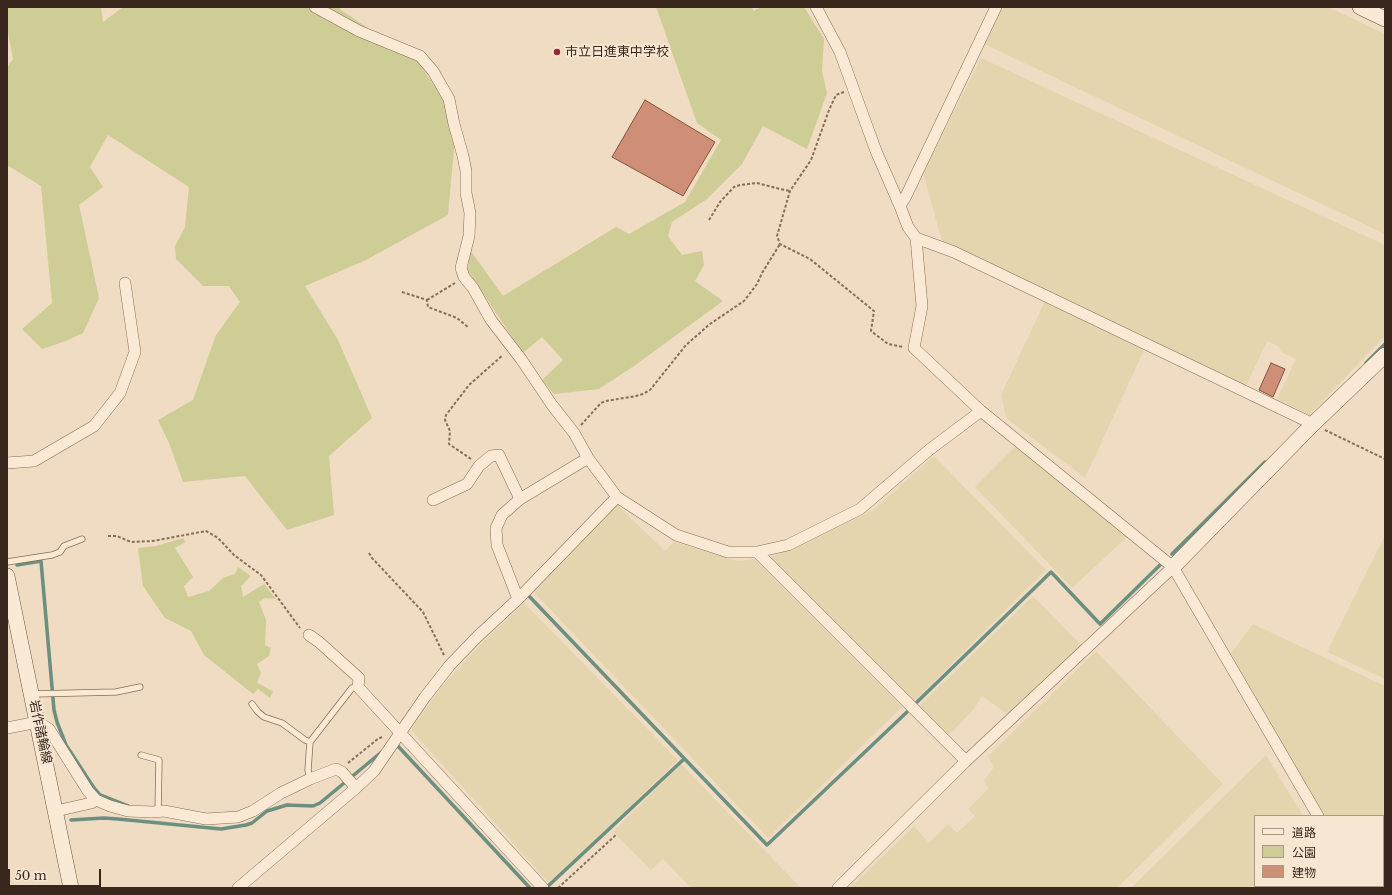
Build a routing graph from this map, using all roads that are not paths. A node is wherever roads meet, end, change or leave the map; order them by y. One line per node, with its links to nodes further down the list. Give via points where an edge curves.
1 (315, 7): 12 (street, via 359,32 420,56 449,99 466,171 466,193 470,213 469,236 461,268 464,277 491,320 574,432)
2 (816, 7): 6 (street, via 840,52 876,151)
3 (996, 7): 6 (street)
4 (1360, 7): 5 (street)
5 (1385, 19)
6 (900, 206): 7 (street, via 908,227)
7 (916, 238): 10 (street, via 922,306 914,348); 11 (street, via 954,252)
8 (126, 283): 13 (street, via 135,352 120,393 94,426 34,460)
9 (1385, 355): 11 (street)
10 (981, 411): 18 (street, via 929,450 860,509 788,545); 20 (street)
11 (1313, 424): 20 (street)
12 (588, 458): 14 (street); 15 (street)
13 (7, 463)
14 (617, 497): 18 (street, via 676,535 728,552); 22 (street)
15 (520, 499): 16 (street, via 499,455 491,456 479,466 466,484); 22 (street, via 502,515 496,528 497,545)
16 (433, 500)
17 (82, 539): 19 (lane, via 64,546 60,552 52,555)
18 (758, 552): 33 (street)
19 (7, 562)
20 (1173, 567): 33 (street); 39 (street)
21 (7, 576): 26 (street, 岩作諸輪線)
22 (518, 599): 30 (street, via 452,663)
23 (309, 635): 25 (street, via 359,678)
24 (140, 687): 26 (lane, via 116,692)
25 (358, 687): 30 (street); 31 (lane, via 352,688)
26 (32, 694): 28 (street, 岩作諸輪線)
27 (252, 704): 31 (lane, via 264,717 282,723)
28 (38, 722): 29 (street); 36 (street, via 49,729); 37 (street, 岩作諸輪線)
29 (7, 728)
30 (400, 733): 35 (street, via 374,771); 42 (street)
31 (310, 742): 34 (lane)
32 (141, 755): 38 (lane, via 159,760)
33 (966, 761): 43 (street)
34 (310, 779): 35 (street, via 336,770 342,772); 38 (street, via 242,816 206,819 164,810)
35 (356, 788): 41 (street)
36 (96, 800): 37 (street); 38 (street, via 128,811)
37 (56, 811): 40 (street, 岩作諸輪線)
38 (158, 812)
39 (1317, 815)
40 (71, 888)
41 (238, 888)
42 (543, 888)
43 (838, 888)

